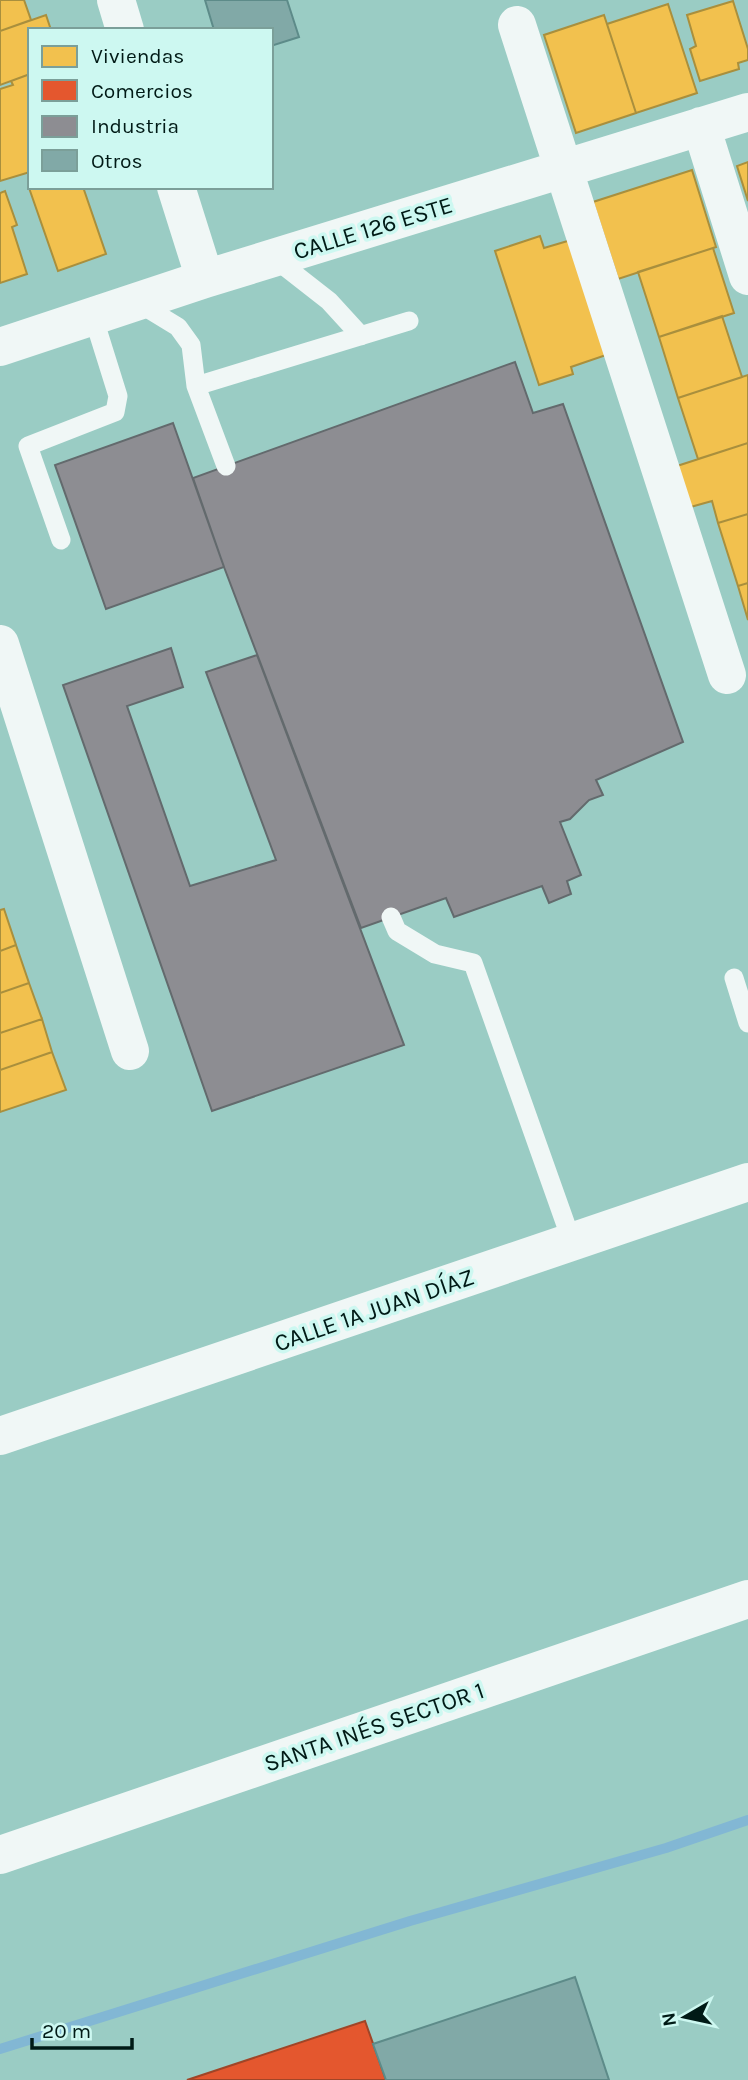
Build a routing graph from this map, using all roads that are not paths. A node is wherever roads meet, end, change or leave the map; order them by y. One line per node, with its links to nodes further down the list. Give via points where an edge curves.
1 (116, 0): 3 (street)
2 (517, 25): 6 (street)
3 (124, 28)
4 (748, 112): 5 (street, CALLE 126 ESTE)
5 (701, 126): 6 (street, CALLE 126 ESTE); 9 (street)
6 (564, 169): 8 (street, CALLE 126 ESTE); 20 (street)
7 (177, 189): 10 (street)
8 (274, 258): 10 (street, CALLE 126 ESTE); 14 (lane, via 329,301)
9 (748, 276)
10 (205, 279): 11 (street, CALLE 126 ESTE)
11 (137, 302): 12 (street, CALLE 126 ESTE); 16 (lane, via 178,327 191,345)
12 (93, 316): 15 (street, CALLE 126 ESTE); 18 (lane, via 118,396 115,412 28,446)
13 (409, 321): 14 (lane)
14 (361, 336): 16 (lane)
15 (0, 347)
16 (196, 386): 17 (lane)
17 (226, 467)
18 (61, 540)
19 (0, 644): 24 (street)
20 (727, 675)
21 (391, 917): 26 (lane, via 397,931 435,954 473,963)
22 (734, 978): 23 (lane)
23 (748, 1023)
24 (130, 1051)
25 (748, 1182): 26 (street, CALLE 1A JUAN DÍAZ)
26 (572, 1242): 27 (street, CALLE 1A JUAN DÍAZ)
27 (0, 1436)
28 (748, 1599): 29 (street, SANTA INÉS SECTOR 1)
29 (0, 1855)

